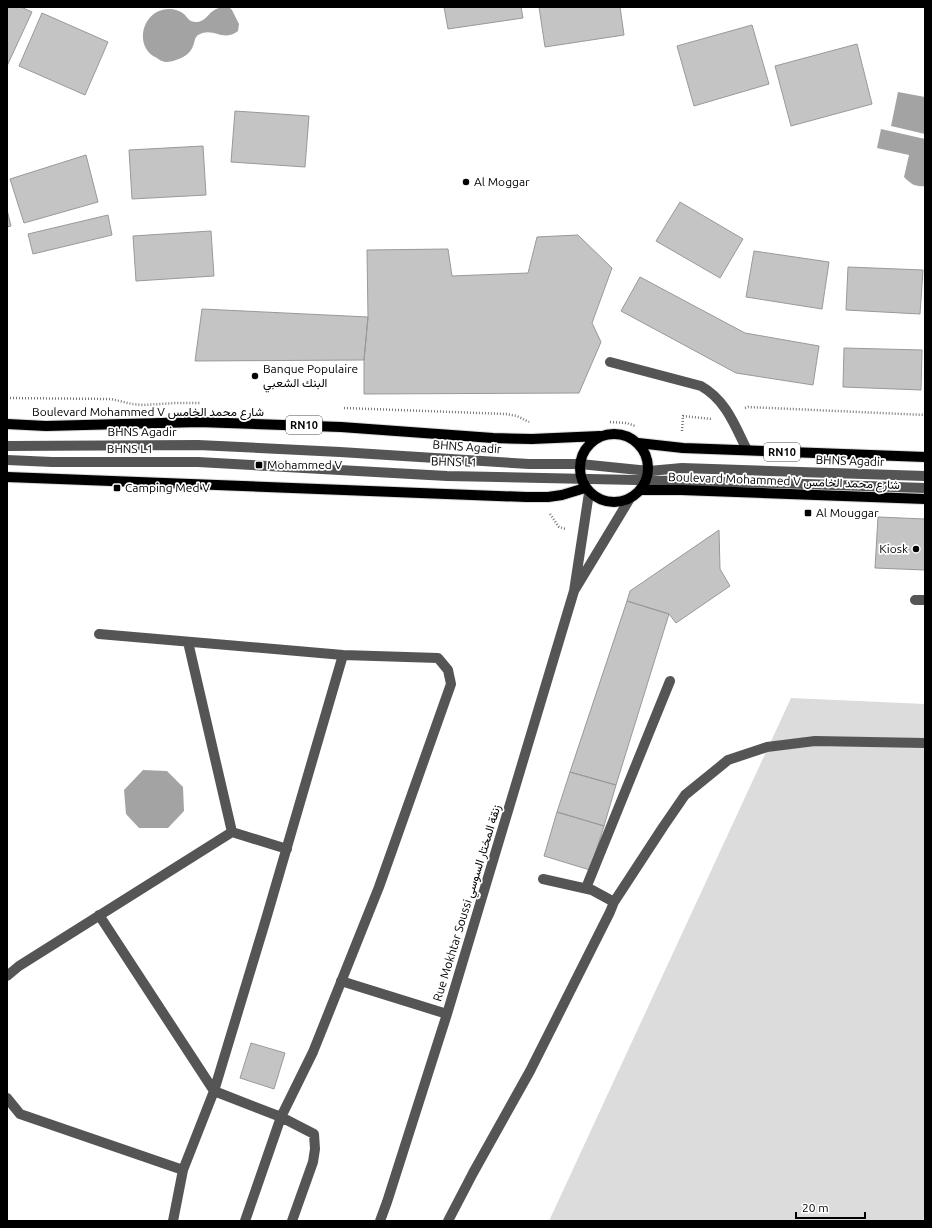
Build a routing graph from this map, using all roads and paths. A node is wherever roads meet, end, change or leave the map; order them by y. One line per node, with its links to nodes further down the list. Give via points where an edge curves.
1 (610, 362): 2 (street, via 701,386 710,391)
2 (729, 413): 3 (path, via 748,407); 8 (path, via 714,420 682,416); 9 (street)
3 (925, 415)
4 (7, 424): 5 (main road, Boulevard Mohammed V شارع محمد الخامس / RN10, via 46,426 199,422 341,427 493,438)
5 (600, 436): 6 (main road, RN10, via 627,436); 12 (main road, via 590,443 583,453)
6 (638, 443): 8 (main road, RN10); 13 (main road, via 648,461)
7 (7, 446): 12 (street, BHNS Agadir, via 198,444 529,464)
8 (682, 448): 9 (main road, RN10)
9 (747, 450): 10 (main road, RN10)
10 (925, 457)
11 (7, 460): 16 (street, BHNS L1, via 198,462)
12 (580, 464): 13 (street, BHNS Agadir); 16 (main road)
13 (648, 476): 14 (street, BHNS Agadir, via 682,468); 16 (street, BHNS L1); 17 (street, BHNS L1); 18 (main road)
14 (925, 476)
15 (7, 477): 16 (main road, via 526,497 562,495)
16 (585, 486): 20 (main road, via 601,500 615,503); 22 (street)
17 (925, 488)
18 (641, 490): 19 (main road, Boulevard Mohammed V شارع محمد الخامس); 20 (main road)
19 (925, 499)
20 (629, 500): 23 (street)
21 (548, 512): 22 (path, via 559,527)
22 (583, 536): 23 (street)
23 (574, 591): 37 (street, Rue Mokhtar Soussi زنقة المختار السوسي)
24 (99, 634): 25 (street)
25 (188, 642): 26 (street); 29 (street)
26 (343, 655): 30 (street); 36 (street, via 438,658 448,670 451,684 380,887)
27 (670, 681): 32 (street)
28 (925, 742): 33 (street, via 815,741 767,747 728,760 685,795)
29 (232, 832): 30 (street); 34 (street)
30 (287, 849): 38 (street)
31 (543, 879): 32 (street)
32 (586, 888): 33 (street)
33 (614, 902): 46 (street, via 530,1071)
34 (99, 915): 35 (street); 38 (street)
35 (7, 976)
36 (341, 981): 37 (street); 40 (street, via 313,1052)
37 (447, 1014): 45 (street, Rue Mokhtar Soussi زنقة المختار السوسي)
38 (214, 1091): 40 (street); 41 (street)
39 (7, 1098): 41 (street, via 20,1114)
40 (281, 1117): 43 (street); 44 (street, via 314,1134 313,1162)
41 (184, 1170): 42 (street)
42 (173, 1221)
43 (245, 1221)
44 (292, 1221)
45 (380, 1221)
46 (448, 1221)

